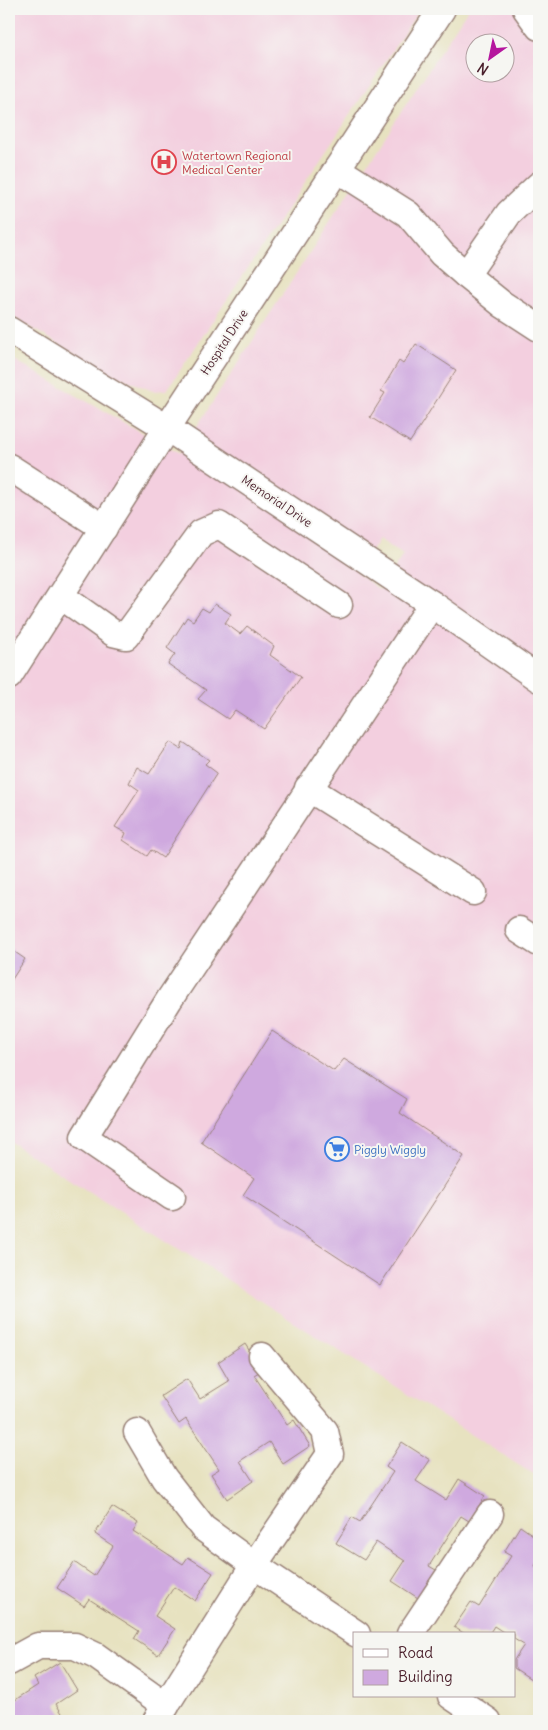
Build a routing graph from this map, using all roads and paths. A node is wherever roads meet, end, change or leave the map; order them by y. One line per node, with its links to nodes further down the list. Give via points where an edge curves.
1 (442, 9): 4 (street, Hospital Drive)
2 (526, 9): 3 (street)
3 (539, 27)
4 (337, 169): 6 (street, via 408,214 442,254); 9 (street, Hospital Drive)
5 (539, 186): 6 (street, via 509,213)
6 (466, 275): 7 (street)
7 (539, 328)
8 (9, 330): 9 (street, Memorial Drive)
9 (167, 428): 11 (street, Hospital Drive); 13 (street, Memorial Drive)
10 (9, 467): 11 (street)
11 (104, 528): 12 (street, Hospital Drive)
12 (61, 596): 14 (street, via 113,633 126,636 201,533 219,525); 15 (street, Hospital Drive)
13 (432, 604): 16 (street, Memorial Drive); 17 (street)
14 (339, 605)
15 (9, 676)
16 (539, 680)
17 (308, 788): 18 (street); 19 (street, via 84,1137)
18 (473, 892)
19 (172, 1197)
20 (262, 1356): 23 (street, via 325,1431 330,1454)
21 (137, 1432): 23 (street, via 164,1478 203,1528)
22 (490, 1514): 25 (street)
23 (254, 1565): 24 (street); 28 (street)
24 (355, 1632)
25 (411, 1632)
26 (9, 1662): 28 (street, via 38,1646 75,1646 96,1656)
27 (454, 1698): 29 (street)
28 (159, 1717)
29 (488, 1721)

